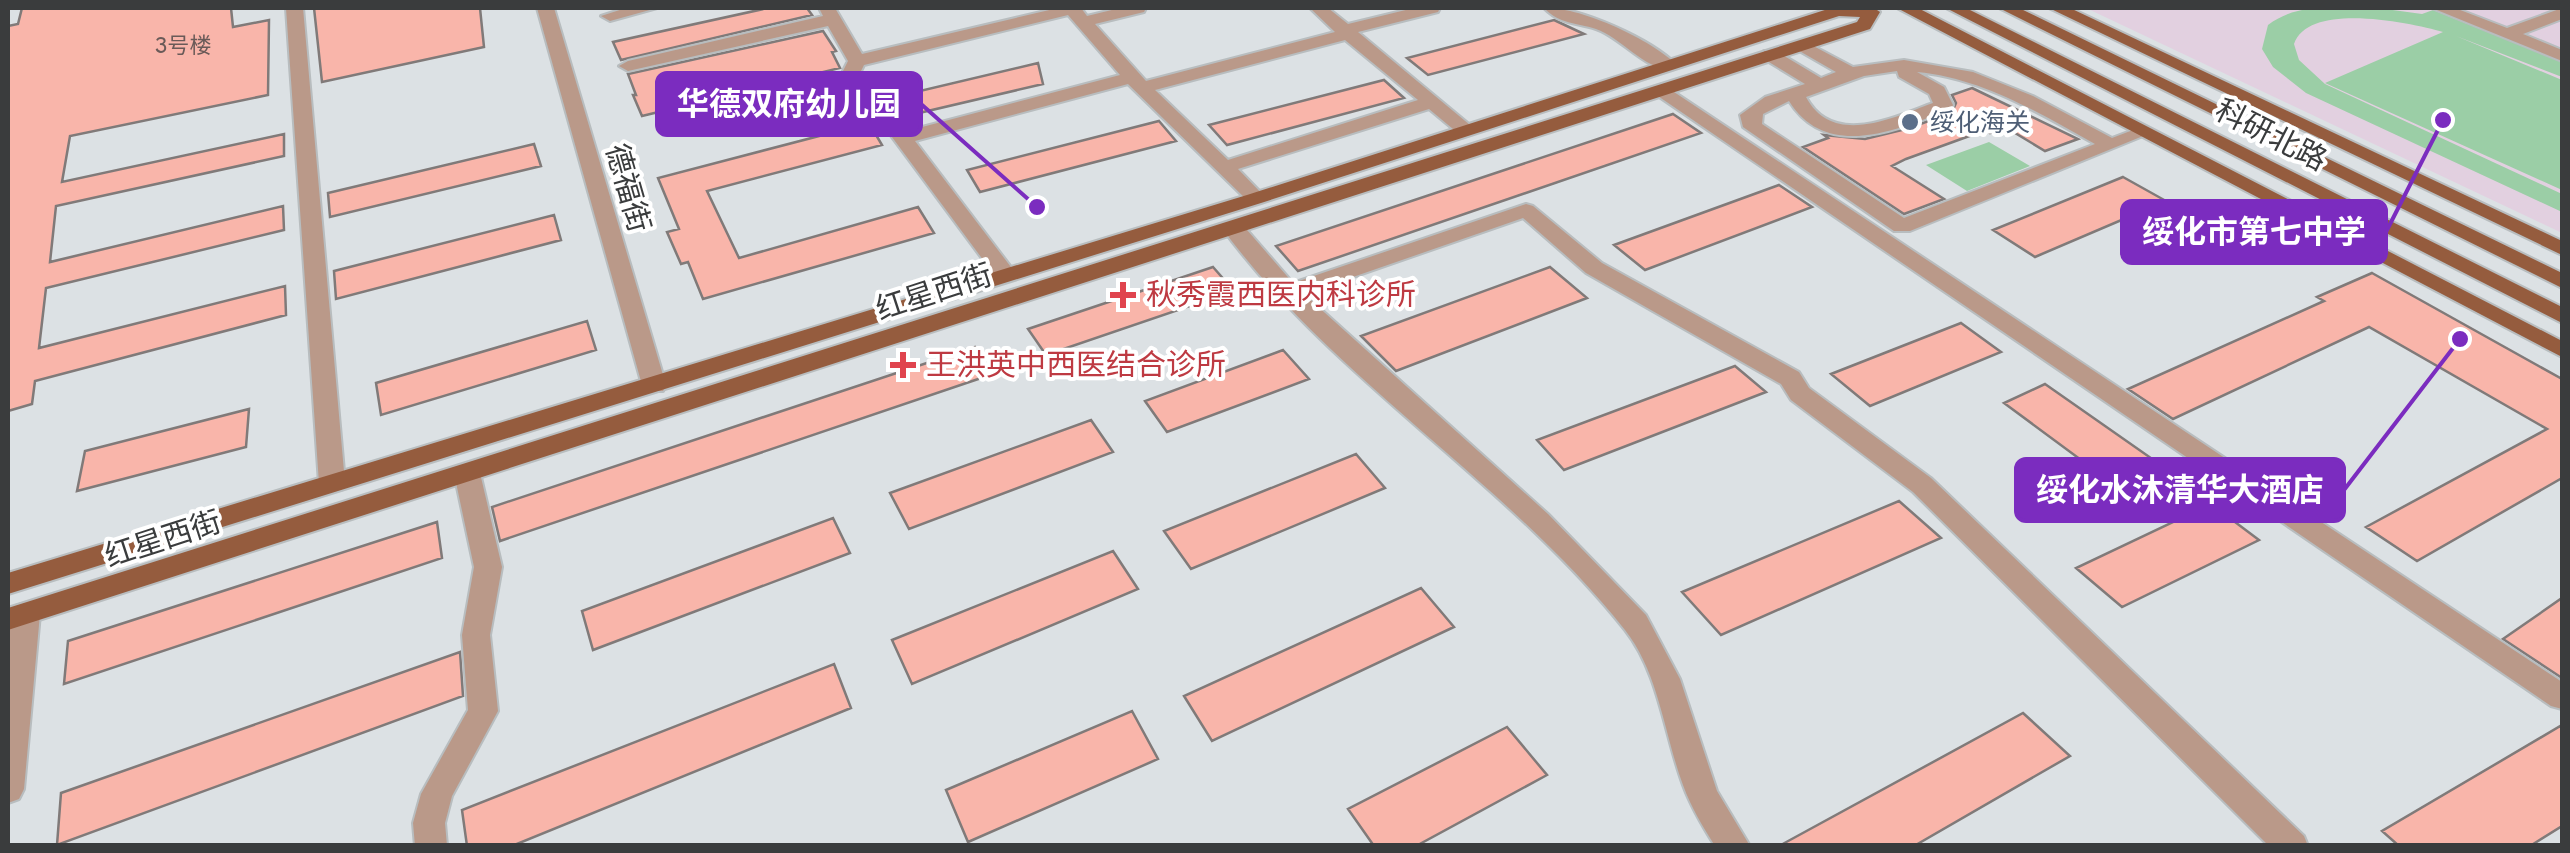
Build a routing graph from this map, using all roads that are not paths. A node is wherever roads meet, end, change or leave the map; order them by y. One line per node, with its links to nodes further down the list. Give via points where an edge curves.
1 (294, 8): 50 (street)
2 (545, 8): 47 (street, 德福街)
3 (648, 8): 18 (street)
4 (1138, 8): 16 (street)
5 (1318, 8): 20 (street)
6 (1432, 8): 20 (street)
7 (1553, 8): 19 (street)
8 (1592, 8): 19 (street)
9 (1906, 8): 46 (main road)
10 (1954, 8): 45 (main road, 科研北路)
11 (2008, 8): 43 (main road, 科研北路)
12 (2057, 8): 41 (main road)
13 (2441, 8): 21 (street)
14 (1878, 10): 22 (main road, 红星西街, via 1864,26); 29 (main road, 红星西街, via 1838,11)
15 (830, 13): 25 (street); 26 (street)
16 (1076, 13): 25 (street); 30 (street)
17 (2562, 13): 21 (street)
18 (610, 16)
19 (1602, 26): 29 (street)
20 (1345, 32): 30 (street); 33 (street)
21 (2508, 34): 24 (street)
22 (1802, 45): 23 (main road, 红星西街); 28 (street)
23 (1770, 55): 29 (main road, 红星西街, via 1692,80); 31 (street)
24 (2562, 56)
25 (858, 60): 36 (street, via 852,71)
26 (628, 66)
27 (1881, 67): 28 (street); 32 (street, via 1931,86 1944,105 1853,134 1815,119); 37 (street, via 1985,80)
28 (1852, 74): 31 (street)
29 (1665, 78): 34 (main road, 红星西街); 40 (main road, 红星西街); 53 (street)
30 (1137, 82): 36 (street); 38 (street)
31 (1820, 85): 32 (street)
32 (1796, 93): 37 (street, via 1755,110 1753,127 1902,226)
33 (1432, 102): 34 (street); 38 (street)
34 (1466, 130): 39 (main road, 红星西街)
35 (2133, 136): 37 (street)
36 (900, 139): 42 (street)
37 (2111, 145)
38 (1225, 168): 39 (street)
39 (1256, 198): 40 (main road, 红星西街)
40 (1236, 219): 42 (main road, 红星西街); 44 (street); 48 (main road, 红星西街)
41 (2562, 249)
42 (1006, 275): 47 (main road, 红星西街)
43 (2562, 281)
44 (1291, 291): 56 (street, via 1543,524 1639,626 1682,723 1700,787); 57 (street, via 1526,210 1594,268 1790,378 1800,394 1922,485)
45 (2562, 316)
46 (2562, 350)
47 (654, 385): 48 (main road); 50 (main road, 红星西街)
48 (664, 411): 49 (main road, 红星西街)
49 (468, 474): 52 (main road, 红星西街); 55 (street, via 488,567 476,635 483,711 437,794 428,823)
50 (332, 483): 51 (main road, 红星西街)
51 (8, 583)
52 (17, 616): 54 (street)
53 (2562, 697)
54 (8, 789)
55 (432, 846)
56 (1734, 846)
57 (2292, 846)

